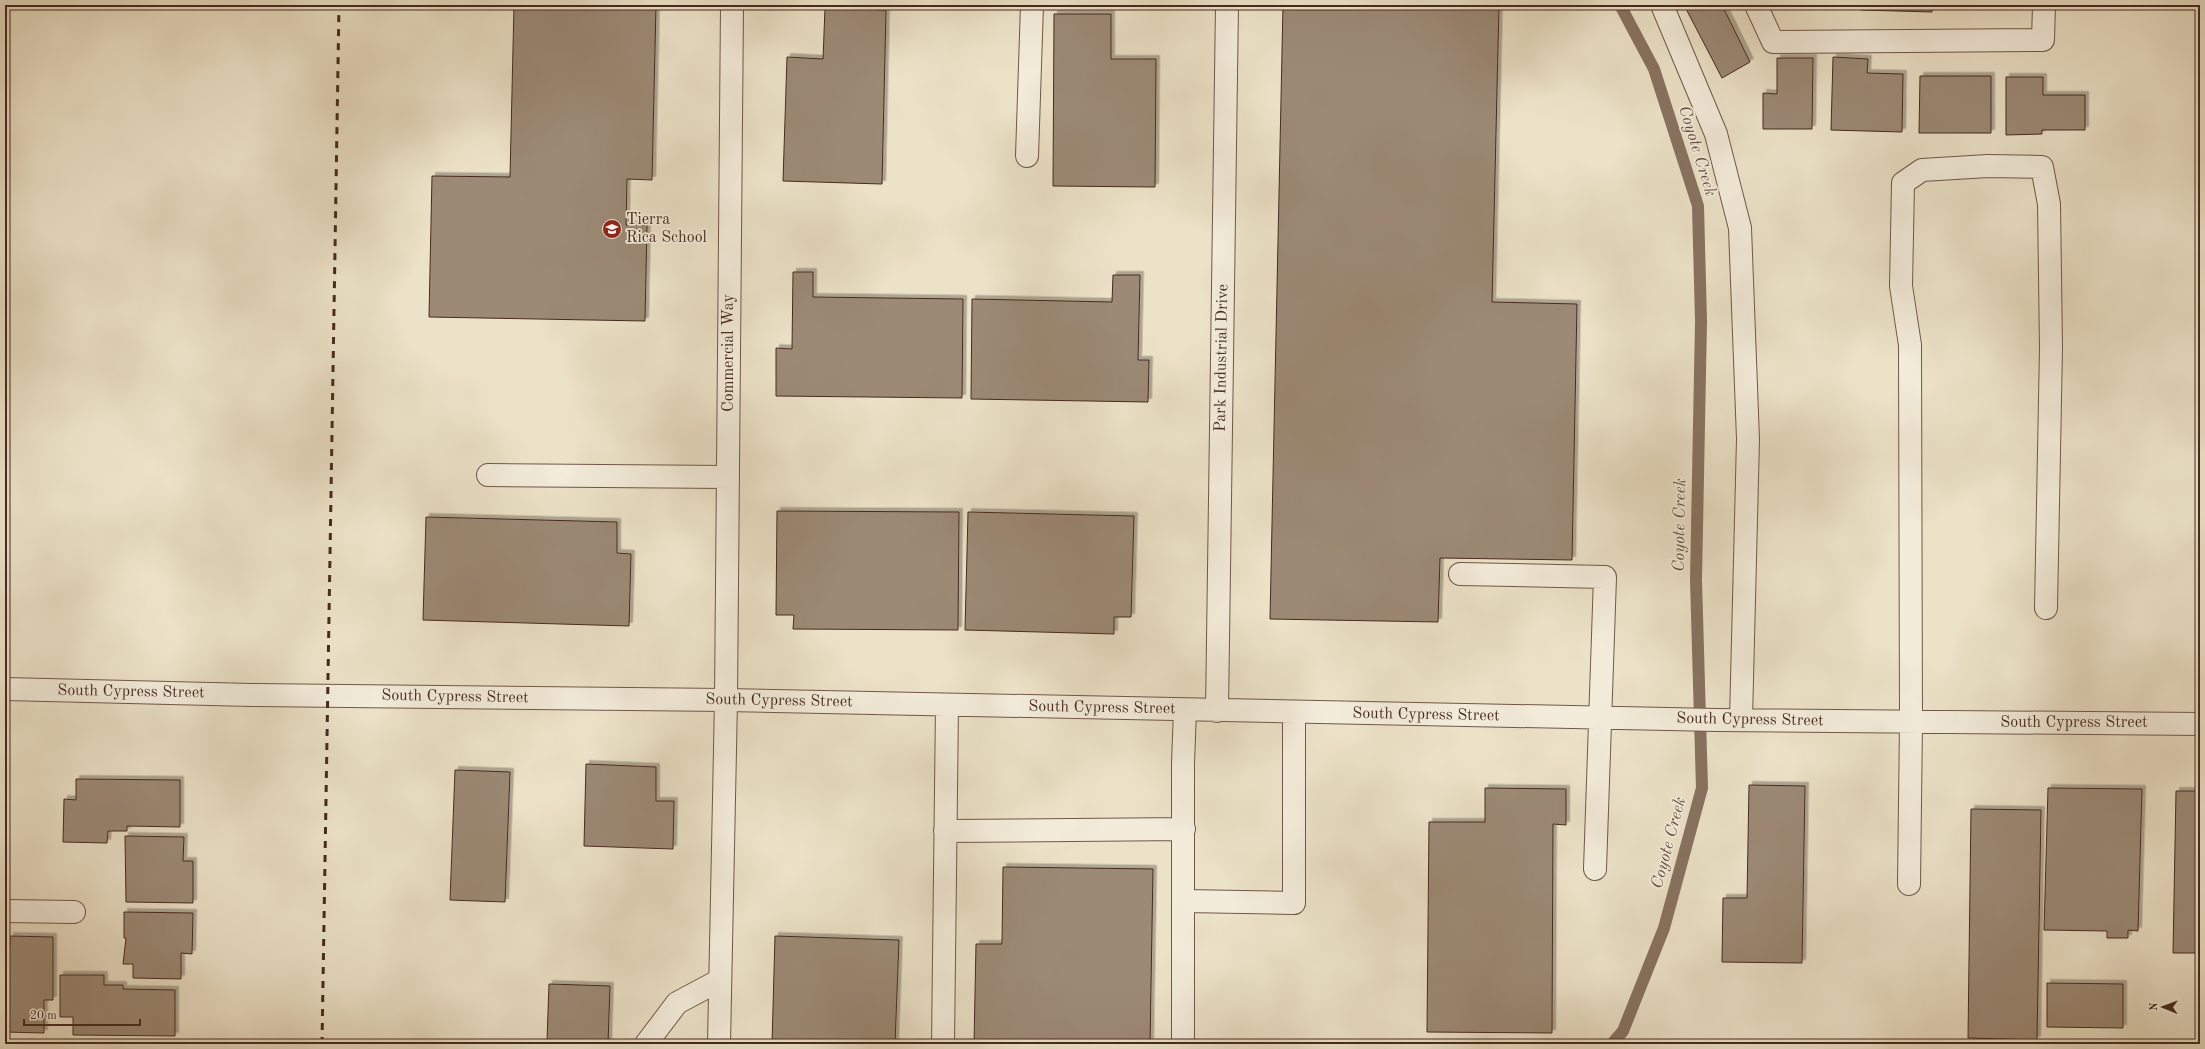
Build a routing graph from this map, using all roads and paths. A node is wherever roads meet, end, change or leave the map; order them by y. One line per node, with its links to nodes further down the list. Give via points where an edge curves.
1 (732, 5): 9 (street, Commercial Way)
2 (1032, 5): 7 (street)
3 (1227, 5): 16 (street, Park Industrial Drive)
4 (1662, 5): 19 (street, via 1716,134 1740,228 1748,439)
5 (1756, 5): 6 (street, via 1773,42 2043,40)
6 (2044, 5)
7 (1027, 156)
8 (488, 475): 9 (street)
9 (728, 478): 13 (street, Commercial Way)
10 (1460, 574): 18 (street, via 1605,577)
11 (2046, 608): 20 (street, via 2051,348 2049,204 2042,168 1988,166 1922,170 1903,183 1901,286 1910,344)
12 (5, 689): 13 (street, South Cypress Street, via 244,695)
13 (726, 700): 14 (street, South Cypress Street); 29 (street, Commercial Way)
14 (947, 705): 15 (street, South Cypress Street); 23 (street)
15 (1185, 710): 16 (street, South Cypress Street); 22 (street)
16 (1216, 711): 17 (street, South Cypress Street)
17 (1294, 712): 18 (street, South Cypress Street); 26 (street, via 1294,903)
18 (1601, 718): 19 (street, South Cypress Street); 24 (street)
19 (1741, 720): 20 (street, South Cypress Street)
20 (1911, 722): 21 (street, South Cypress Street); 25 (street)
21 (2200, 724)
22 (1184, 829): 23 (street); 26 (street)
23 (944, 831): 32 (street)
24 (1595, 868)
25 (1909, 884)
26 (1184, 901): 33 (street)
27 (5, 911): 28 (street)
28 (74, 912)
29 (720, 980): 30 (street, via 677,1003); 31 (street, Commercial Way)
30 (646, 1044)
31 (719, 1044)
32 (943, 1044)
33 (1182, 1044)

